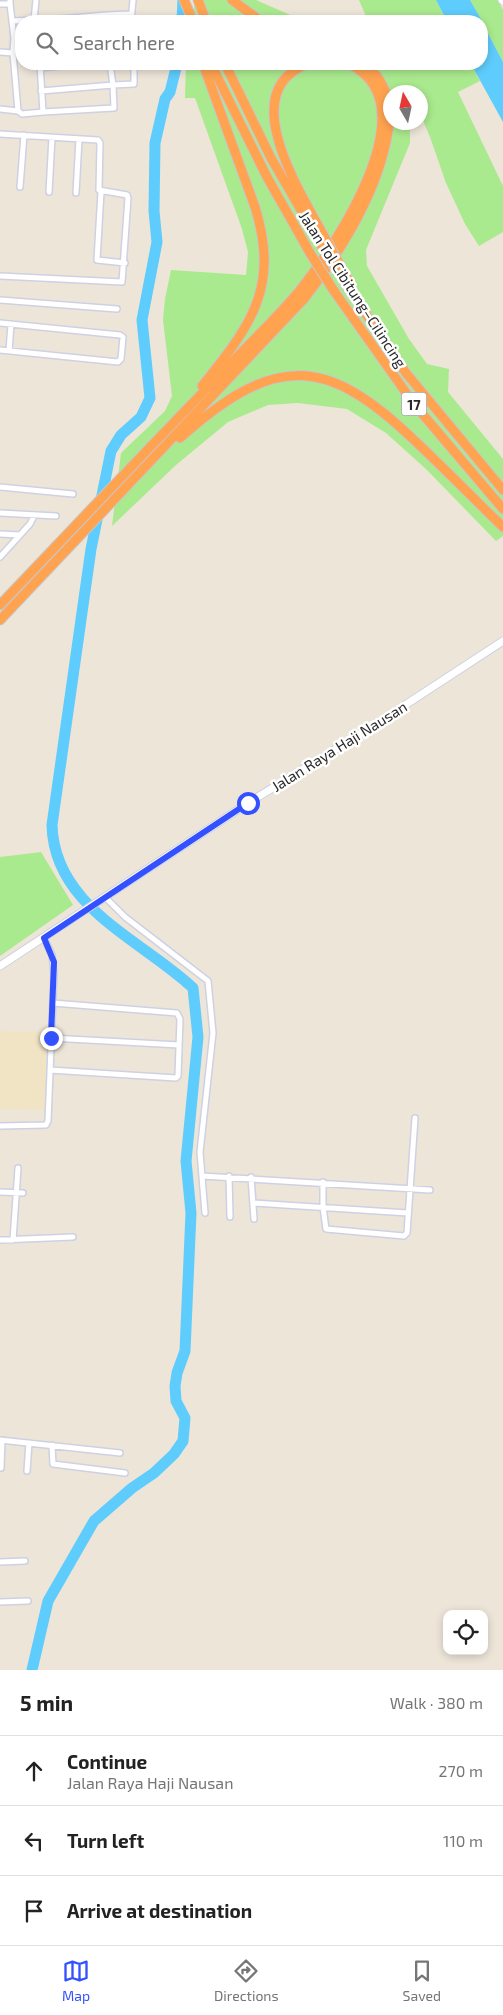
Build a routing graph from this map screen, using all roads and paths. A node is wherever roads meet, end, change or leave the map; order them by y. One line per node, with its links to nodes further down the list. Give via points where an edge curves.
1 (36, 0): 9 (street)
2 (133, 0): 8 (street)
3 (182, 0): 11 (highway); 12 (highway)
4 (198, 0): 13 (highway)
5 (232, 0): 14 (highway)
6 (10, 2): 7 (street); 15 (street)
7 (0, 4)
8 (130, 14): 10 (street)
9 (35, 15)
10 (107, 15)
11 (186, 15)
12 (190, 15)
13 (204, 15)
14 (253, 15)
15 (13, 21): 17 (street)
16 (0, 52): 17 (street)
17 (13, 53): 31 (street)
18 (40, 70): 29 (street)
19 (111, 70): 27 (street)
20 (134, 70): 27 (street, via 134,84)
21 (205, 70): 51 (highway, via 261,226 265,273 256,305 241,336)
22 (214, 70): 56 (highway, Jalan Tol Cibitung–Cilincing / 17, bridge, via 267,177 334,291 414,404)
23 (228, 70): 50 (highway, Jalan Tol Cibitung–Cilincing / 17, bridge, via 299,209)
24 (298, 70): 50 (highway, bridge, via 285,79 275,97 273,116 278,140 325,238)
25 (358, 70): 51 (highway, bridge, via 373,83 379,95 383,121 372,164 346,221 322,261 283,309)
26 (370, 70): 28 (highway)
27 (112, 85): 29 (street); 32 (street, via 114,108)
28 (383, 85)
29 (42, 91): 32 (street)
30 (0, 109): 31 (street)
31 (18, 111): 32 (street, via 22,114)
32 (43, 112)
33 (389, 130): 52 (highway, bridge, via 373,182 325,272 290,316)
34 (0, 134): 35 (street)
35 (24, 135): 36 (street); 38 (street)
36 (52, 137): 37 (street); 39 (street)
37 (78, 139): 40 (street, via 98,140 100,143); 41 (street)
38 (20, 187)
39 (49, 192)
40 (101, 192): 42 (street, via 128,196); 42 (street, via 97,260)
41 (76, 193)
42 (125, 263): 43 (street, via 124,280 119,283)
43 (0, 276)
44 (0, 300): 45 (street)
45 (117, 309)
46 (0, 323): 47 (street)
47 (11, 324): 49 (street); 49 (street, via 123,337 118,362)
48 (0, 350): 49 (street)
49 (9, 351)
50 (406, 373): 54 (highway, Jalan Tol Cibitung–Cilincing / 17)
51 (169, 428): 64 (highway)
52 (140, 473): 60 (highway, via 206,416 243,390 277,378 308,376 340,383 378,406); 65 (highway)
53 (0, 487): 55 (street)
54 (503, 490)
55 (73, 494)
56 (503, 509)
57 (0, 513): 58 (street)
58 (34, 516): 59 (street); 62 (street)
59 (56, 516)
60 (503, 527)
61 (0, 534): 62 (street)
62 (20, 535): 63 (street)
63 (0, 557)
64 (0, 605)
65 (0, 620)
66 (503, 641): 67 (main road, Jalan Raya Haji Nausan)
67 (104, 899): 68 (main road, Jalan Raya Haji Nausan); 77 (street, via 208,982 213,1033 202,1136)
68 (44, 938): 69 (main road, Jalan Raya Haji Nausan); 70 (street, via 54,962)
69 (0, 966)
70 (53, 1003): 71 (street); 72 (street, via 177,1012 180,1019)
71 (51, 1038): 72 (street); 73 (street)
72 (179, 1045): 73 (street, via 176,1078)
73 (50, 1070): 75 (street, via 47,1123)
74 (415, 1118): 81 (street)
75 (0, 1126)
76 (18, 1168): 84 (street)
77 (202, 1176): 78 (street); 88 (street)
78 (229, 1176): 79 (street); 90 (street)
79 (251, 1177): 80 (street); 86 (street)
80 (323, 1182): 81 (street); 87 (street)
81 (410, 1188): 82 (street); 89 (street)
82 (430, 1190)
83 (0, 1192): 84 (street)
84 (16, 1192): 85 (street); 94 (street)
85 (23, 1193)
86 (253, 1203): 87 (street); 91 (street)
87 (323, 1207): 89 (street); 89 (street, via 324,1227 328,1230 404,1236)
88 (205, 1213)
89 (408, 1213)
90 (230, 1217)
91 (254, 1219)
92 (74, 1237): 94 (street)
93 (0, 1240): 94 (street)
94 (13, 1240)
95 (1, 1440): 96 (street); 99 (street)
96 (29, 1443): 97 (street); 100 (street)
97 (52, 1446): 98 (street); 101 (street, via 53,1464)
98 (120, 1453)
99 (1, 1468)
100 (27, 1471)
101 (125, 1473)
102 (25, 1561): 103 (street)
103 (0, 1562)
104 (28, 1601): 105 (street)
105 (0, 1602)

